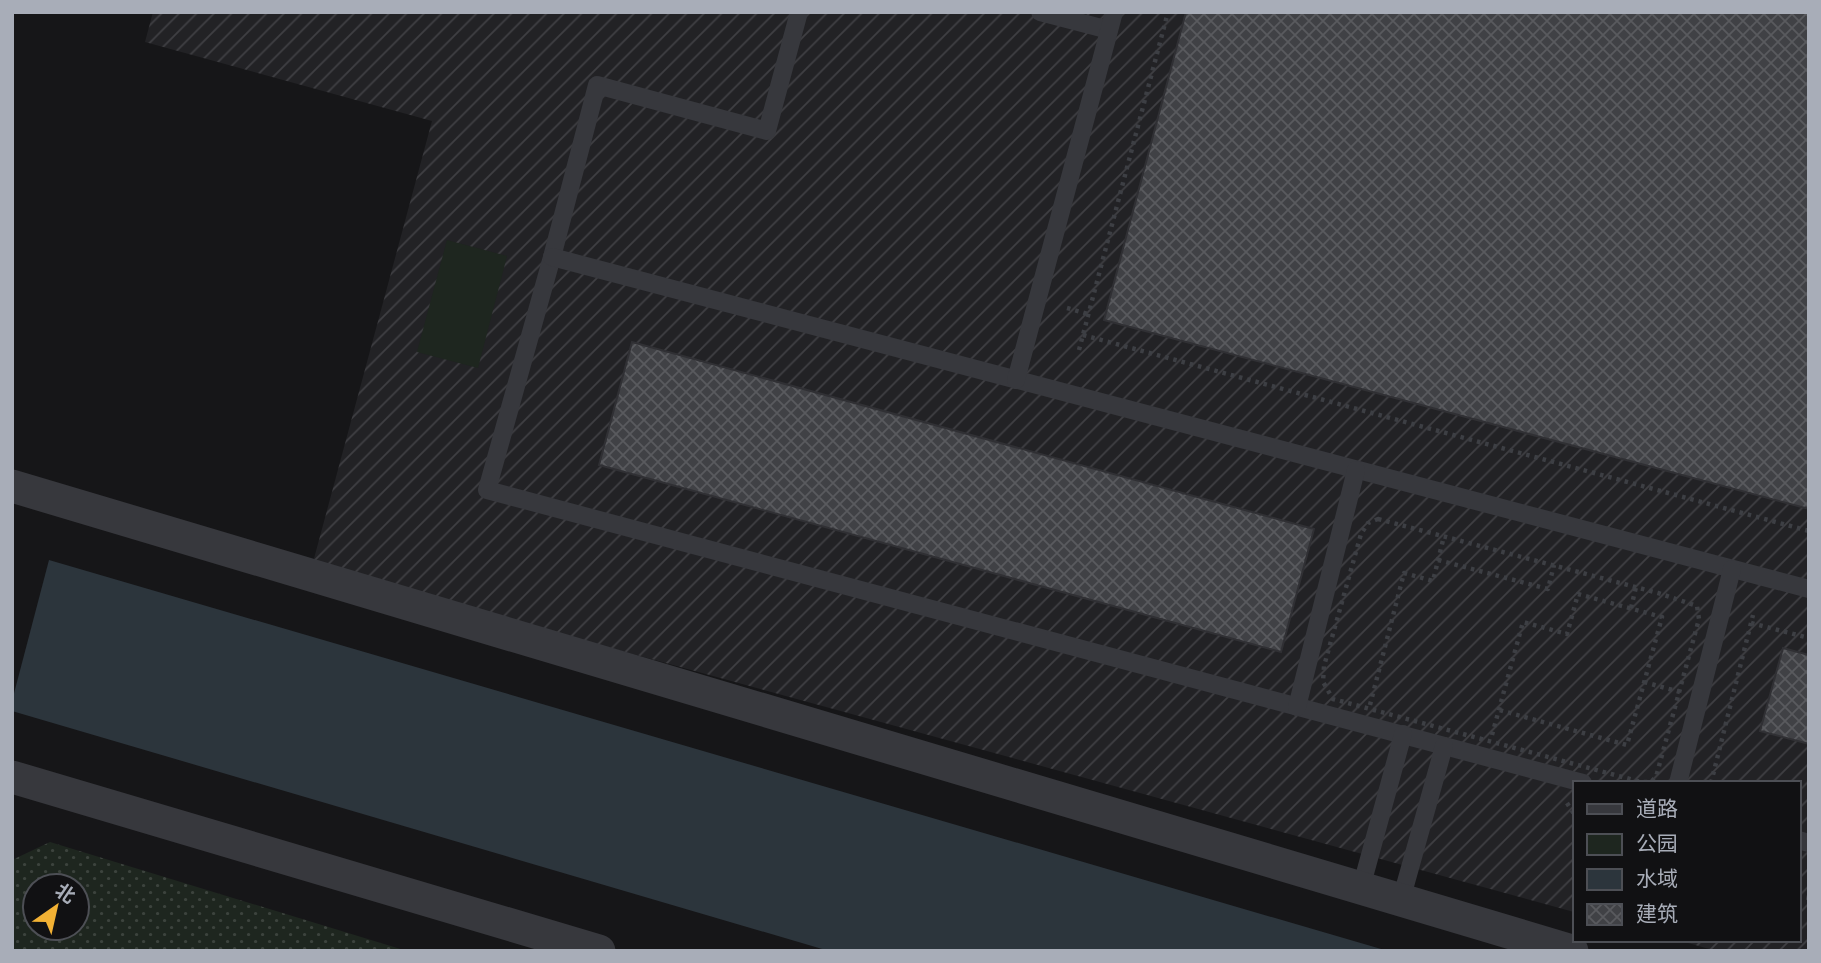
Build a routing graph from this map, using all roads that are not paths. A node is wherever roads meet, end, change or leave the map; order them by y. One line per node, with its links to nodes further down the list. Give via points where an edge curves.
1 (799, 12): 5 (lane, via 767,131 597,85)
2 (1041, 12): 4 (lane)
3 (1114, 12): 4 (lane)
4 (1109, 30): 6 (lane)
5 (552, 257): 6 (lane); 11 (lane, via 487,490)
6 (1016, 380): 7 (lane)
7 (1356, 470): 9 (lane); 11 (lane)
8 (12, 486): 17 (street)
9 (1732, 569): 10 (lane); 16 (lane)
10 (1809, 589)
11 (1297, 707): 12 (lane)
12 (1403, 734): 13 (lane); 17 (lane)
13 (1444, 746): 15 (lane); 18 (lane)
14 (12, 777): 19 (street)
15 (1575, 781)
16 (1679, 781)
17 (1361, 888): 18 (street)
18 (1401, 900): 20 (street)
19 (599, 951)
20 (1572, 951)

